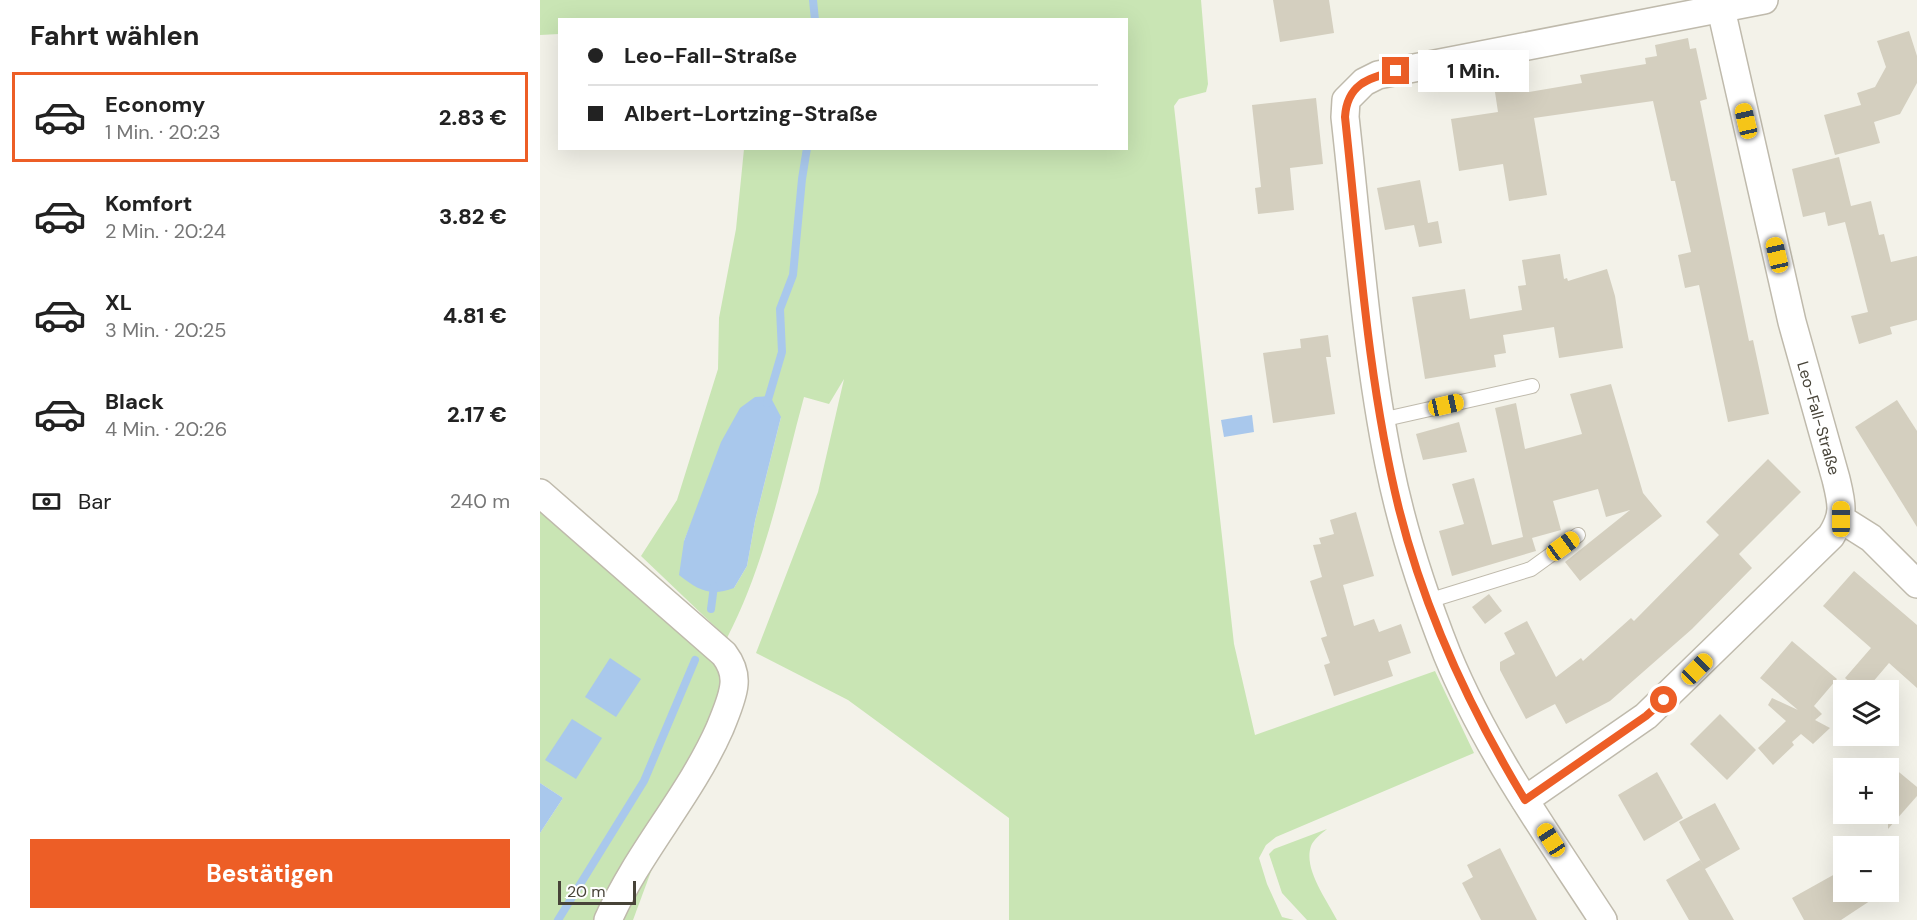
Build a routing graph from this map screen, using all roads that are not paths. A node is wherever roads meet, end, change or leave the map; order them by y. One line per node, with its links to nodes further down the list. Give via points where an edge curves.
1 (1764, 0): 2 (street)
2 (1721, 9): 4 (street, via 1378,75 1353,91 1346,100 1345,117); 6 (street, Leo-Fall-Straße, via 1792,322 1842,500)
3 (1532, 386): 4 (lane)
4 (1381, 420): 9 (street, via 1400,511)
5 (540, 493): 11 (street, via 731,663 734,683 712,746 643,855)
6 (1841, 519): 8 (street, via 1871,538); 10 (street, via 1831,536 1646,716)
7 (1578, 535): 9 (lane, via 1524,572)
8 (1917, 584)
9 (1428, 601): 10 (street, via 1468,699)
10 (1525, 800): 12 (street)
11 (608, 920)
12 (1603, 920)

